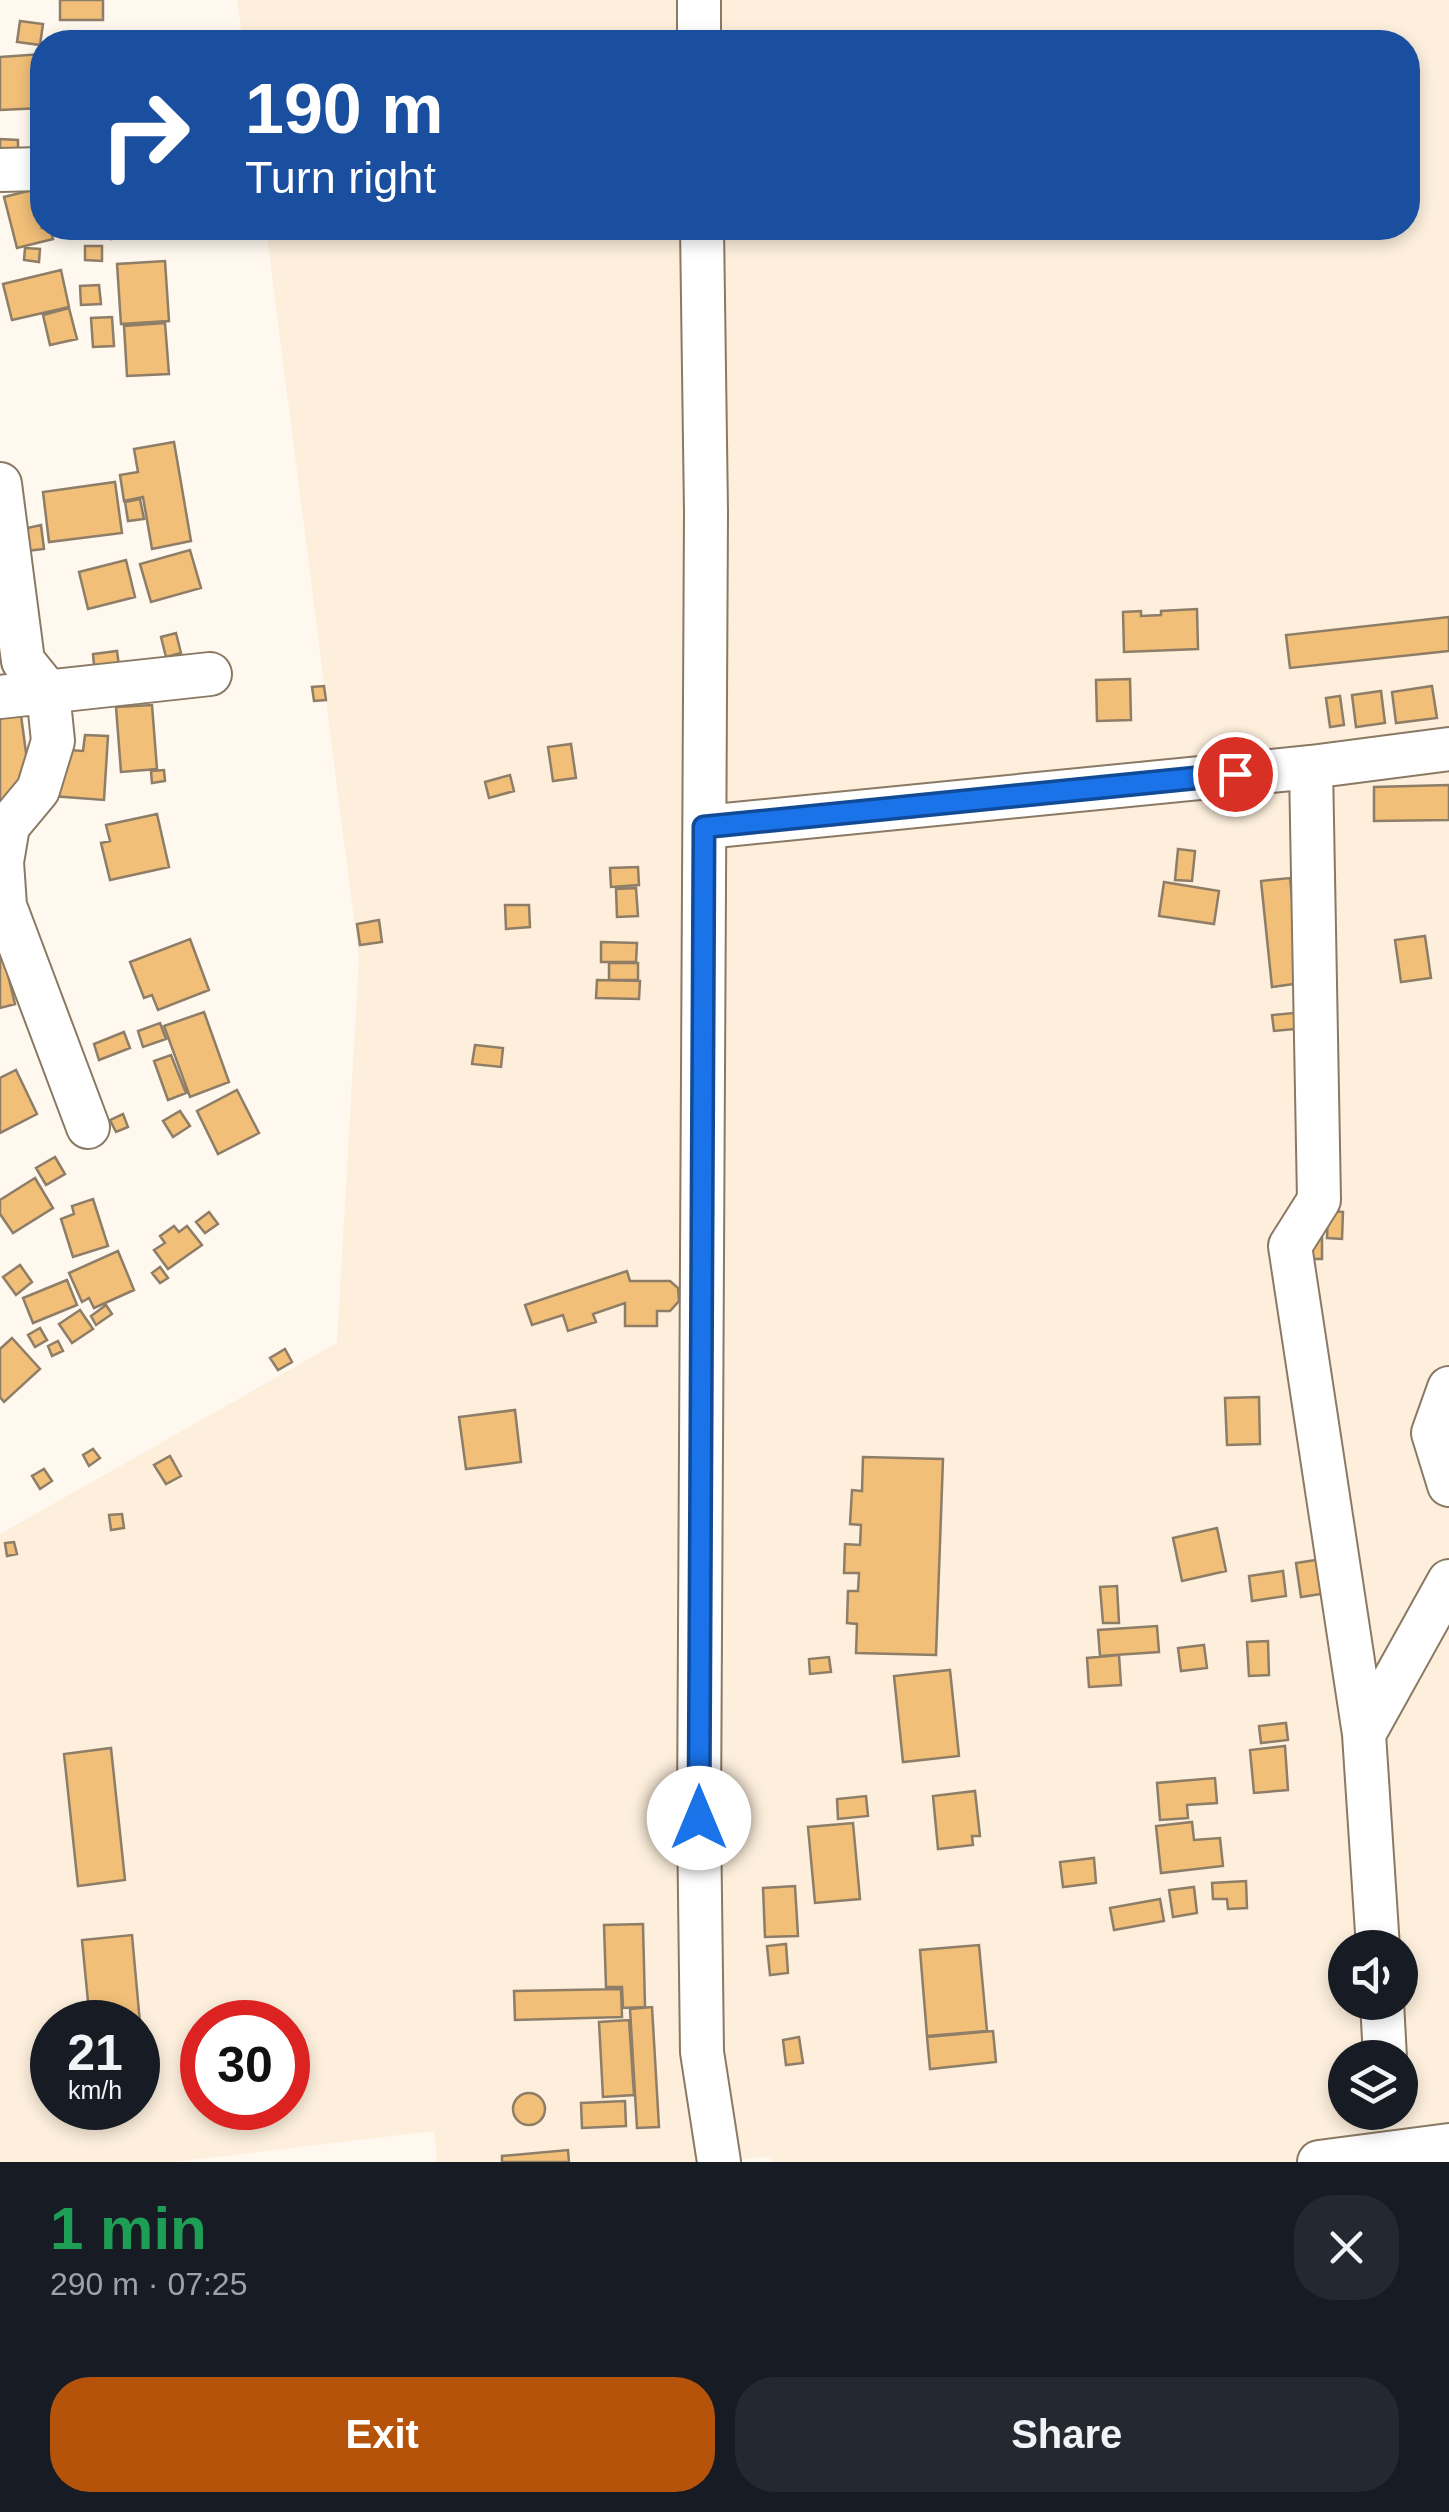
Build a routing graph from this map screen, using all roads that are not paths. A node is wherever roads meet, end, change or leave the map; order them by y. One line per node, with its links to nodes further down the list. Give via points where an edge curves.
1 (698, 0): 2 (street)
2 (699, 30)
3 (30, 169): 4 (street)
4 (0, 170)
5 (702, 240): 12 (street)
6 (0, 484): 8 (street, via 23,661)
7 (210, 674): 8 (street)
8 (48, 692): 9 (street); 13 (street, via 52,740 38,790 8,826 5,906)
9 (0, 697)
10 (1449, 749): 11 (street)
11 (1311, 767): 12 (street); 17 (street, via 1319,1200 1290,1246)
12 (704, 827): 21 (street, via 699,1818 702,2052)
13 (88, 1126)
14 (1449, 1388): 15 (street, via 1433,1434)
15 (1449, 1485)
16 (1449, 1581): 17 (street)
17 (1364, 1734): 18 (street)
18 (1377, 1930)
19 (1449, 2145): 20 (street)
20 (1389, 2147): 22 (street)
21 (719, 2162)
22 (1319, 2162)

